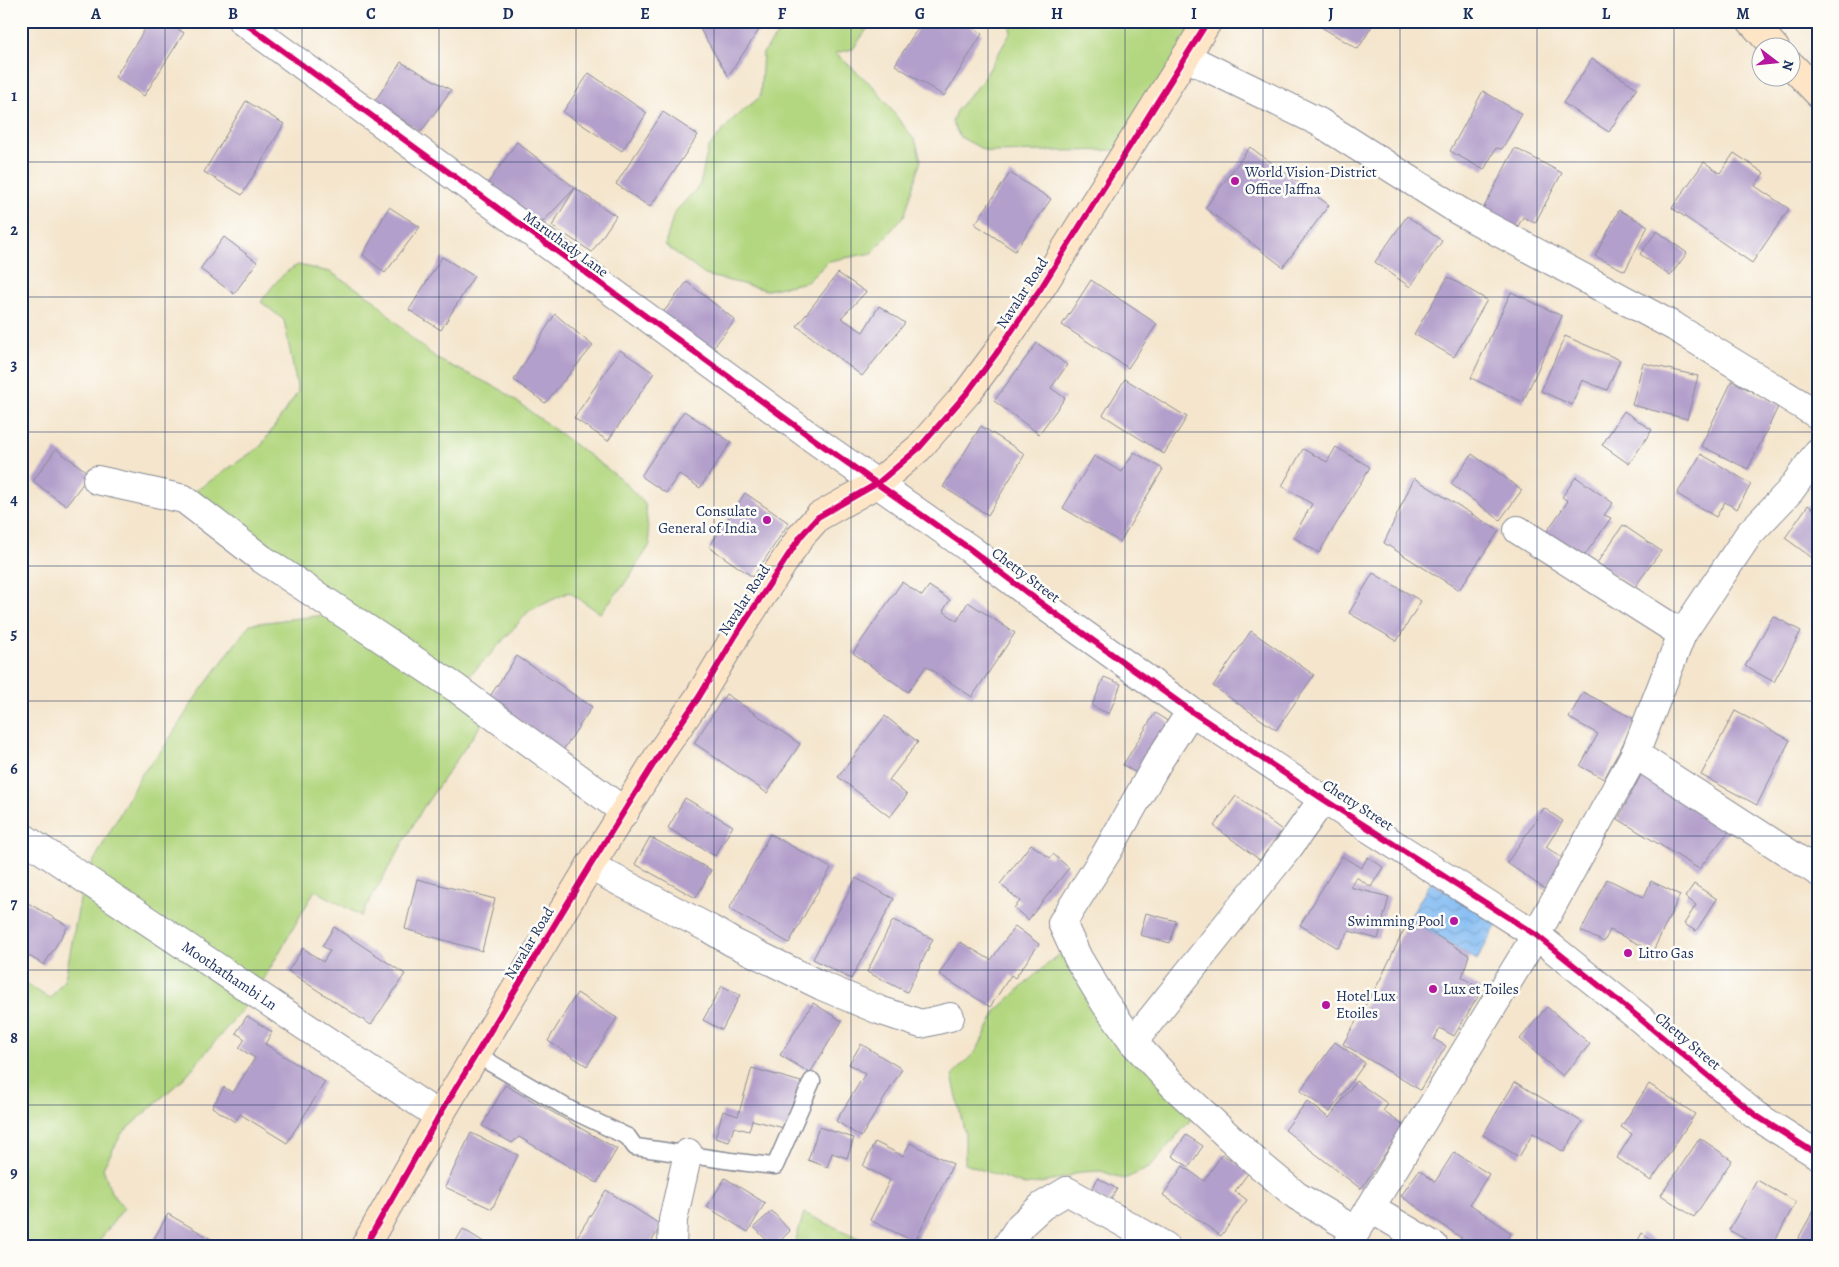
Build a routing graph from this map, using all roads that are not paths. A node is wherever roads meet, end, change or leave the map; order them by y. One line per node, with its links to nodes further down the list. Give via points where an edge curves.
1 (242, 21): 11 (street, Maruthady Lane)
2 (1208, 21): 5 (street, Navalar Road)
3 (1751, 21): 4 (street)
4 (1766, 38)
5 (1186, 57): 8 (street, via 1319,122 1459,211 1675,327); 11 (street, Navalar Road, via 996,354 919,448)
6 (1802, 76): 7 (street)
7 (1818, 93)
8 (1818, 415)
9 (1818, 452): 13 (street, via 1790,491 1749,534)
10 (97, 480): 17 (street, via 184,499 262,559 456,688)
11 (878, 483): 14 (street, Chetty Street); 17 (street, Navalar Road, via 818,517 801,536)
12 (1518, 530): 13 (street)
13 (1682, 634): 15 (street)
14 (1191, 711): 16 (street, Chetty Street); 23 (street, via 1062,923 1078,958)
15 (1635, 754): 20 (street); 21 (street)
16 (1323, 798): 21 (street, Chetty Street); 23 (street, via 1289,847)
17 (625, 812): 19 (street, Navalar Road)
18 (21, 836): 26 (street, Moothathambi Ln)
19 (590, 866): 22 (street, via 732,942 879,1010 921,1024); 24 (street, Navalar Road)
20 (1818, 872)
21 (1536, 935): 28 (street, Chetty Street, via 1755,1115); 29 (street)
22 (950, 1017)
23 (1133, 1042): 30 (street, via 1174,1086 1255,1161)
24 (477, 1055): 26 (street, Navalar Road); 27 (lane, via 569,1109 628,1137 635,1147)
25 (812, 1081): 27 (lane, via 775,1166)
26 (439, 1116): 31 (street, Navalar Road)
27 (688, 1153): 32 (street, via 673,1220)
28 (1818, 1155)
29 (1370, 1208): 30 (street); 35 (street)
30 (1352, 1238)
31 (365, 1246)
32 (672, 1246)
33 (1007, 1246): 34 (street, via 1020,1226 1042,1206 1067,1191)
34 (1165, 1246)
35 (1434, 1246)

